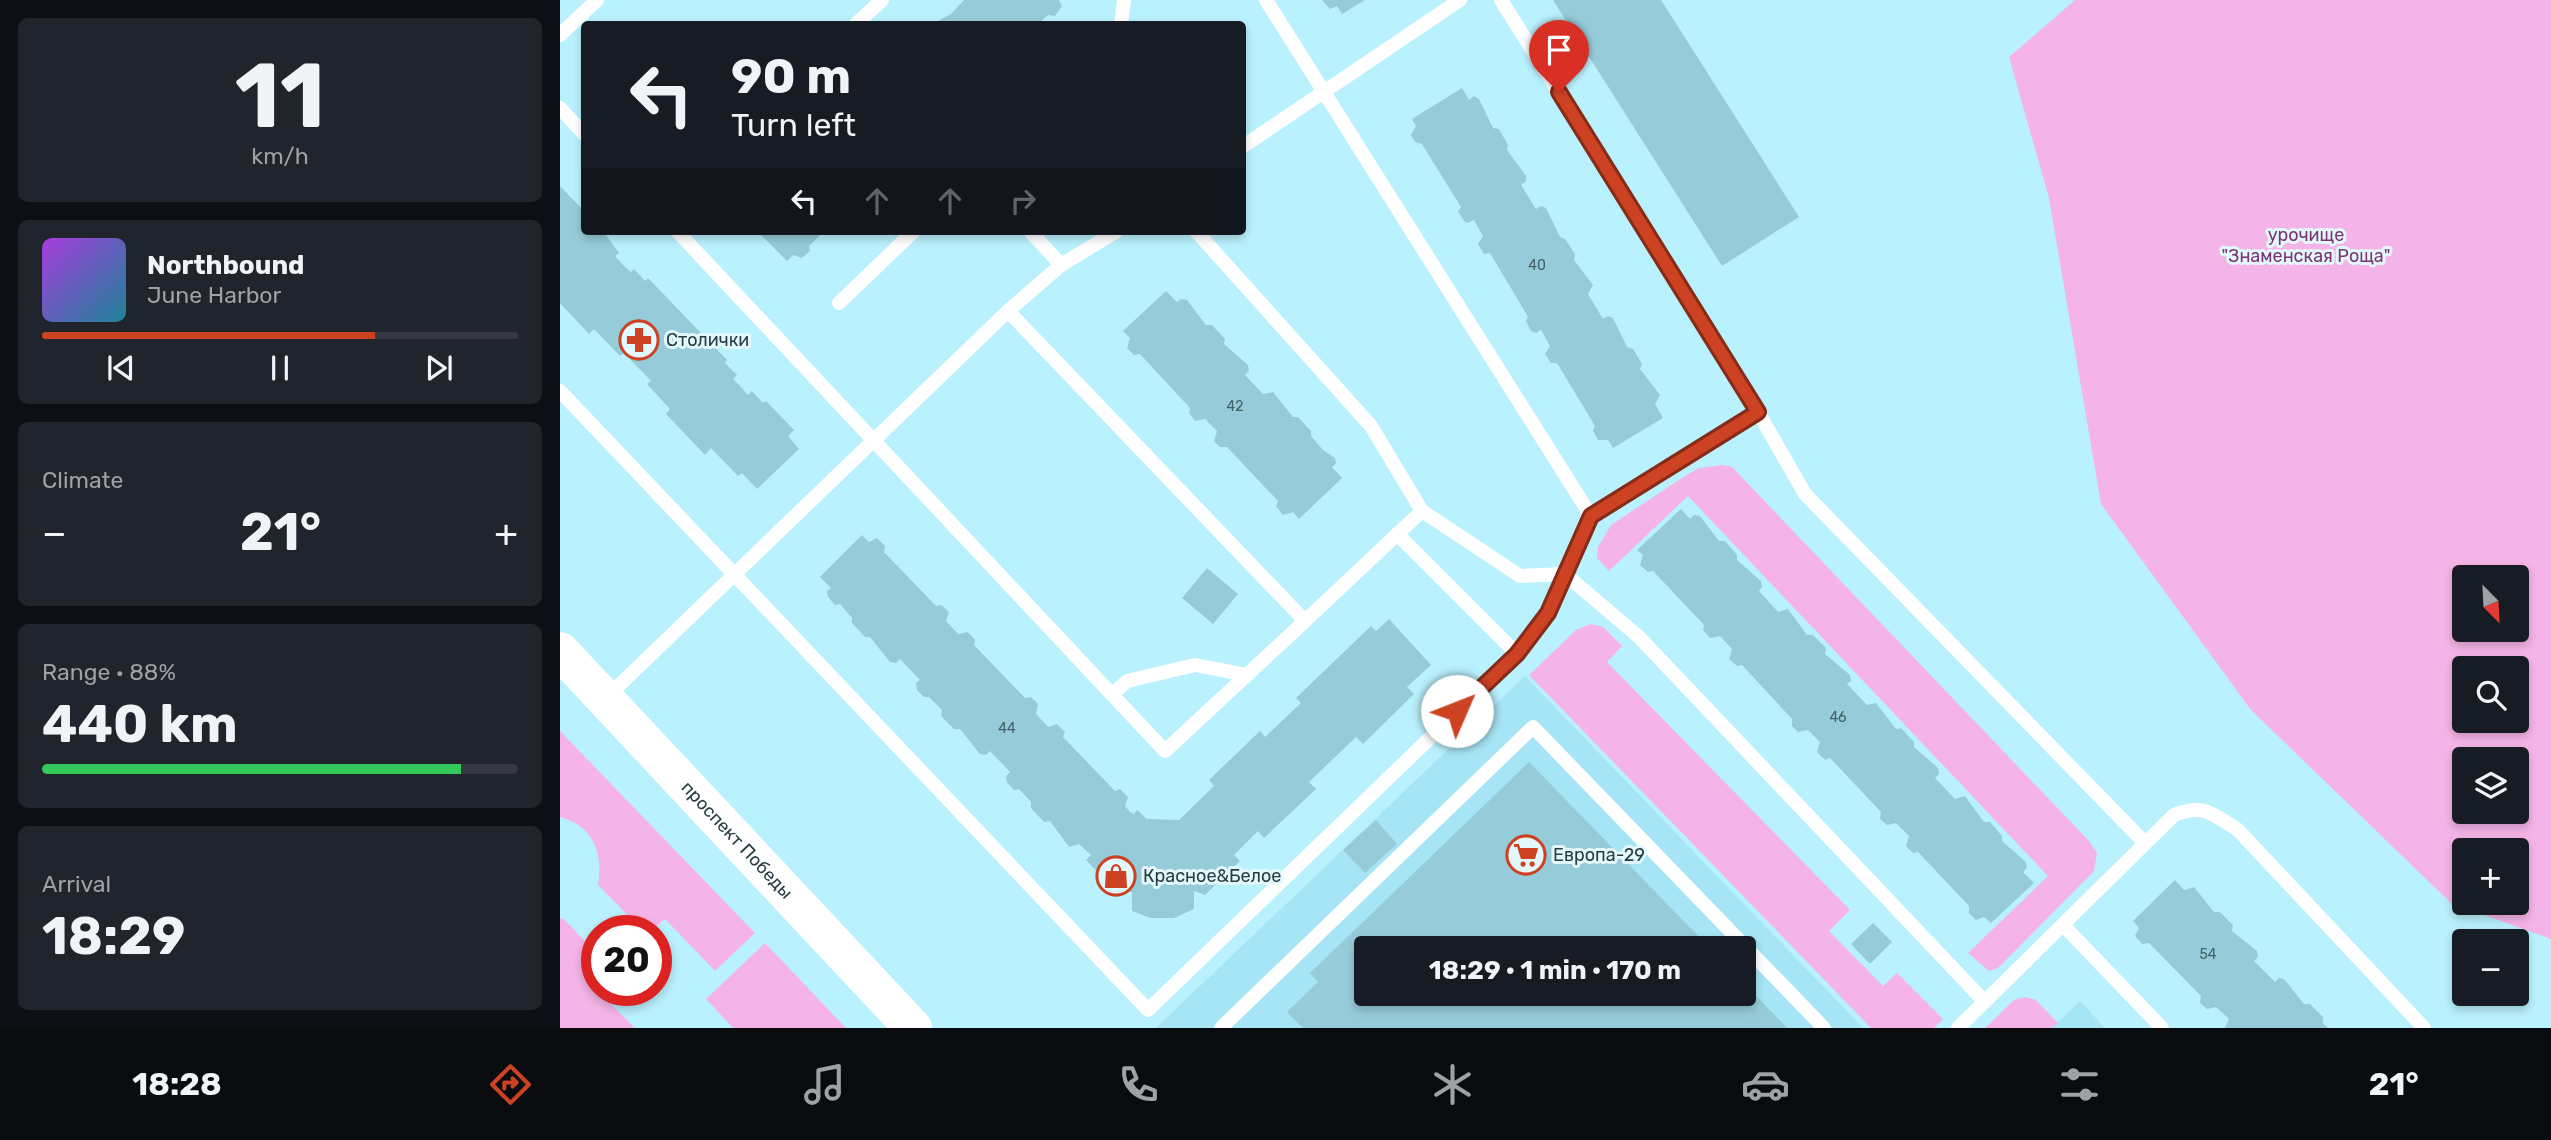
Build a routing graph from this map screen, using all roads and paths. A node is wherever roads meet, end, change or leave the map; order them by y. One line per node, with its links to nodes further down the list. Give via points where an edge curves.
1 (597, 0): 9 (lane)
2 (882, 0): 7 (lane)
3 (1124, 0): 8 (lane)
4 (1266, 0): 10 (lane)
5 (1460, 0): 10 (lane)
6 (1502, 0): 23 (lane)
7 (859, 21)
8 (1121, 21)
9 (560, 35)
10 (1323, 91): 13 (lane); 26 (lane)
11 (560, 108): 12 (lane)
12 (581, 131)
13 (1246, 144)
14 (681, 235): 24 (lane)
15 (911, 235): 20 (lane)
16 (1034, 235): 19 (lane)
17 (1110, 235): 19 (lane)
18 (1200, 235): 25 (lane, via 1371,426)
19 (1061, 265): 21 (lane)
20 (839, 303)
21 (1008, 311): 24 (lane); 30 (lane)
22 (560, 391): 28 (lane)
23 (1758, 412): 26 (lane); 36 (lane, via 1805,494)
24 (873, 438): 28 (lane); 34 (lane)
25 (1422, 511): 27 (lane); 29 (lane, via 1520,576)
26 (1591, 516): 29 (lane)
27 (1397, 534): 30 (lane); 32 (lane)
28 (734, 573): 32 (lane, via 1148,1010); 35 (lane)
29 (1565, 574): 32 (lane, via 1548,613); 38 (lane, via 1639,637)
30 (1305, 621): 33 (lane)
31 (560, 651): 35 (main road, проспект Победы)
32 (1517, 654)
33 (1247, 675): 34 (lane, via 1195,666 1127,681); 34 (lane, via 1165,751)
34 (1112, 695)
35 (606, 698): 39 (main road, проспект Победы)
36 (2145, 844): 37 (lane); 44 (lane, via 2174,815 2192,808 2209,811 2238,830)
37 (2063, 925): 38 (lane); 43 (lane)
38 (1985, 1002): 42 (lane)
39 (913, 1028)
40 (1221, 1028): 41 (lane, via 1533,727)
41 (1824, 1028)
42 (1958, 1028)
43 (2162, 1028)
44 (2424, 1028)

